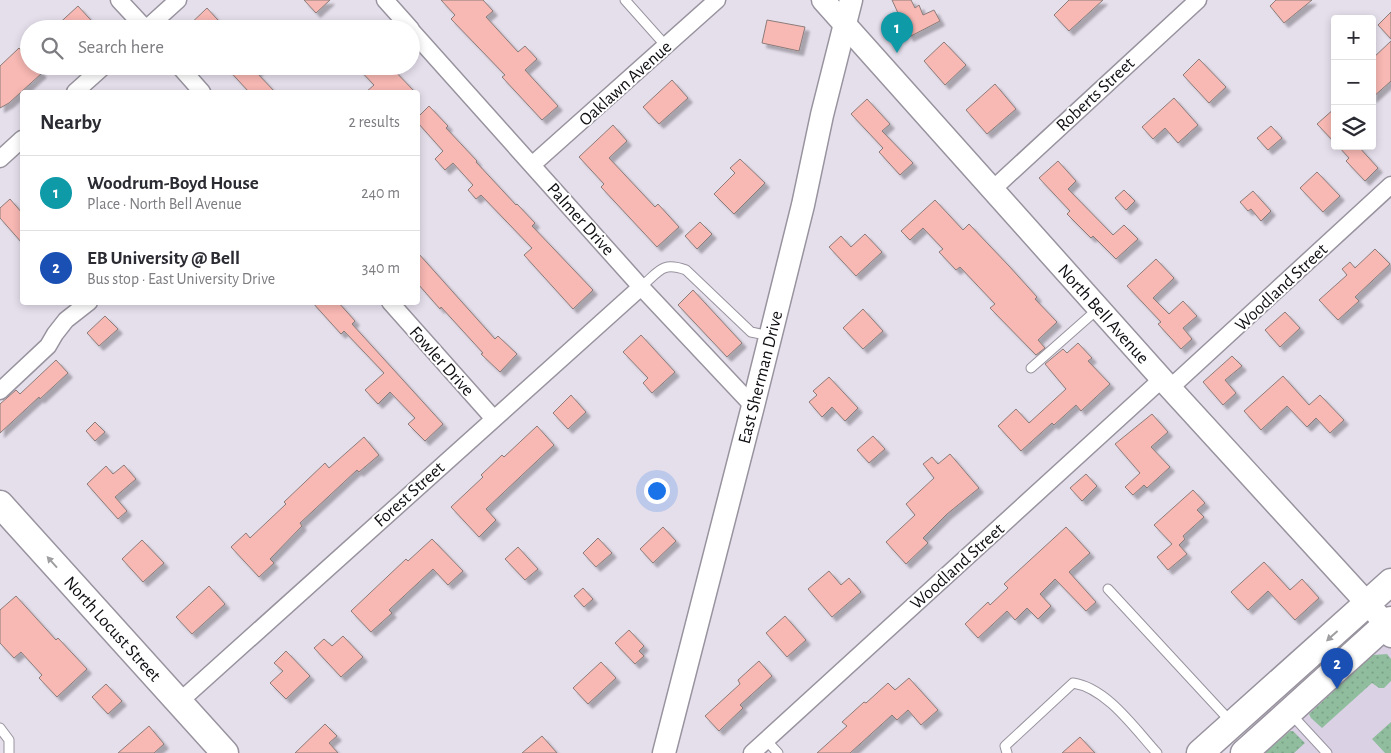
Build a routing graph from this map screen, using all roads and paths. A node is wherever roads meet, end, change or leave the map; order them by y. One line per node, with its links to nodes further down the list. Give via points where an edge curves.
1 (119, 0): 9 (street)
2 (178, 0): 10 (street)
3 (385, 0): 11 (street, Palmer Drive)
4 (625, 0): 14 (lane)
5 (717, 0): 14 (street, Oaklawn Avenue)
6 (823, 0): 12 (main road, North Bell Avenue)
7 (851, 0): 12 (main road, East Sherman Drive)
8 (1198, 0): 23 (street, Roberts Street)
9 (138, 20)
10 (156, 20)
11 (403, 20)
12 (845, 23): 23 (main road, North Bell Avenue); 28 (main road, East Sherman Drive)
13 (420, 39): 21 (street, Palmer Drive)
14 (666, 46): 21 (street, Oaklawn Avenue)
15 (94, 75): 17 (street)
16 (187, 75): 18 (street)
17 (76, 90)
18 (200, 90)
19 (20, 141): 20 (street)
20 (0, 159)
21 (532, 165): 24 (street, Palmer Drive)
22 (1391, 185): 30 (street, Woodland Street)
23 (993, 189): 27 (main road, North Bell Avenue)
24 (641, 287): 28 (lane, via 665,266 686,270 751,332); 32 (street, Palmer Drive); 33 (street, Forest Street)
25 (85, 305): 31 (street, via 66,320 48,346)
26 (393, 305): 33 (street, Fowler Drive)
27 (1099, 308): 29 (lane); 30 (main road, North Bell Avenue)
28 (770, 336): 32 (main road, East Sherman Drive)
29 (1031, 368)
30 (1166, 383): 37 (main road, North Bell Avenue); 43 (street, Woodland Street)
31 (0, 391)
32 (753, 406): 46 (main road, East Sherman Drive)
33 (494, 418): 39 (street, Forest Street)
34 (0, 504): 39 (main road, North Locust Street, one-way to 34)
35 (1391, 582): 37 (main road)
36 (1108, 589): 41 (lane)
37 (1368, 604): 38 (main road, North Bell Avenue); 41 (main road, one-way to 41)
38 (1390, 627): 40 (main road)
39 (179, 702): 45 (main road, North Locust Street)
40 (1289, 712): 52 (main road); 53 (lane)
41 (1233, 724): 51 (main road)
42 (0, 728): 44 (lane, via 9,740)
43 (766, 740): 47 (street, Woodland Street); 48 (lane)
44 (9, 753)
45 (225, 753)
46 (664, 753)
47 (752, 753)
48 (778, 753)
49 (1007, 753): 50 (lane, via 1005,746 1074,683 1096,692 1112,704)
50 (1157, 753)
51 (1200, 753)
52 (1244, 753)
53 (1327, 753)

